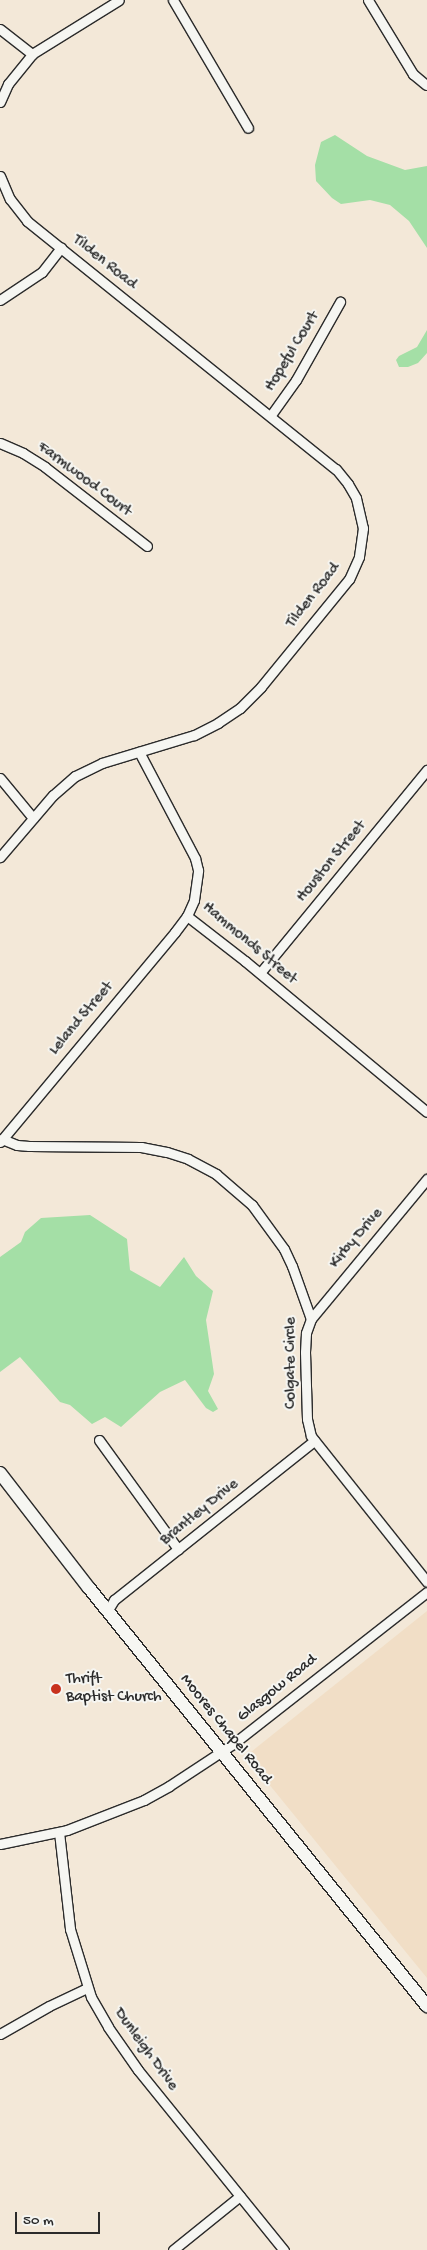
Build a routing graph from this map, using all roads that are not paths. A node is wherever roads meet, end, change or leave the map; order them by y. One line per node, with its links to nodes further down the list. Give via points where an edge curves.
1 (119, 0): 5 (street)
2 (173, 0): 8 (street)
3 (368, 0): 6 (street, via 413,74)
4 (0, 29): 5 (street)
5 (32, 54): 7 (street, via 8,84)
6 (426, 85)
7 (0, 102)
8 (248, 128)
9 (0, 176): 10 (street, Tilden Road, via 19,212)
10 (61, 248): 11 (street, via 42,272); 13 (street, Tilden Road)
11 (0, 300)
12 (340, 302): 13 (street, Hopeful Court, via 296,380)
13 (271, 415): 16 (street, Tilden Road, via 328,462 348,484 361,513 363,528 356,566 309,628 240,708 194,735)
14 (0, 443): 15 (street, Farmwood Court, via 45,466)
15 (146, 546)
16 (139, 752): 19 (street, Tilden Road, via 102,763 76,776); 21 (street, Hammonds Street, via 197,863 198,883)
17 (427, 770): 22 (street, Houston Street)
18 (0, 778): 19 (street)
19 (33, 818): 20 (street, Tilden Road)
20 (0, 857)
21 (187, 916): 22 (street, Hammonds Street); 24 (street, Leland Street)
22 (260, 973): 23 (street, Hammonds Street)
23 (427, 1112)
24 (1, 1141): 26 (street, Colgate Circle, via 29,1146 152,1149 205,1167 235,1188 271,1229 292,1266)
25 (427, 1179): 26 (street, Kirby Drive)
26 (310, 1319): 28 (street, Colgate Circle, via 305,1352 307,1419)
27 (99, 1440): 30 (street)
28 (314, 1441): 30 (street, Brantley Drive); 31 (street, Colgate Circle)
29 (1, 1477): 33 (main road, Moores Chapel Road)
30 (178, 1549): 33 (street, Brantley Drive, via 114,1600)
31 (427, 1582)
32 (427, 1592): 34 (street, Glasgow Road)
33 (108, 1610): 34 (main road, Moores Chapel Road)
34 (222, 1752): 35 (street, Glasgow Road, via 144,1800); 38 (main road, Moores Chapel Road)
35 (59, 1832): 36 (street, Glasgow Road); 37 (street, Dunleigh Drive, via 70,1929)
36 (0, 1844)
37 (87, 1988): 39 (street); 40 (street, Dunleigh Drive, via 132,2063)
38 (427, 2006)
39 (0, 2034)
40 (240, 2196): 41 (street); 42 (street, Dunleigh Drive)
41 (173, 2250)
42 (284, 2250)

